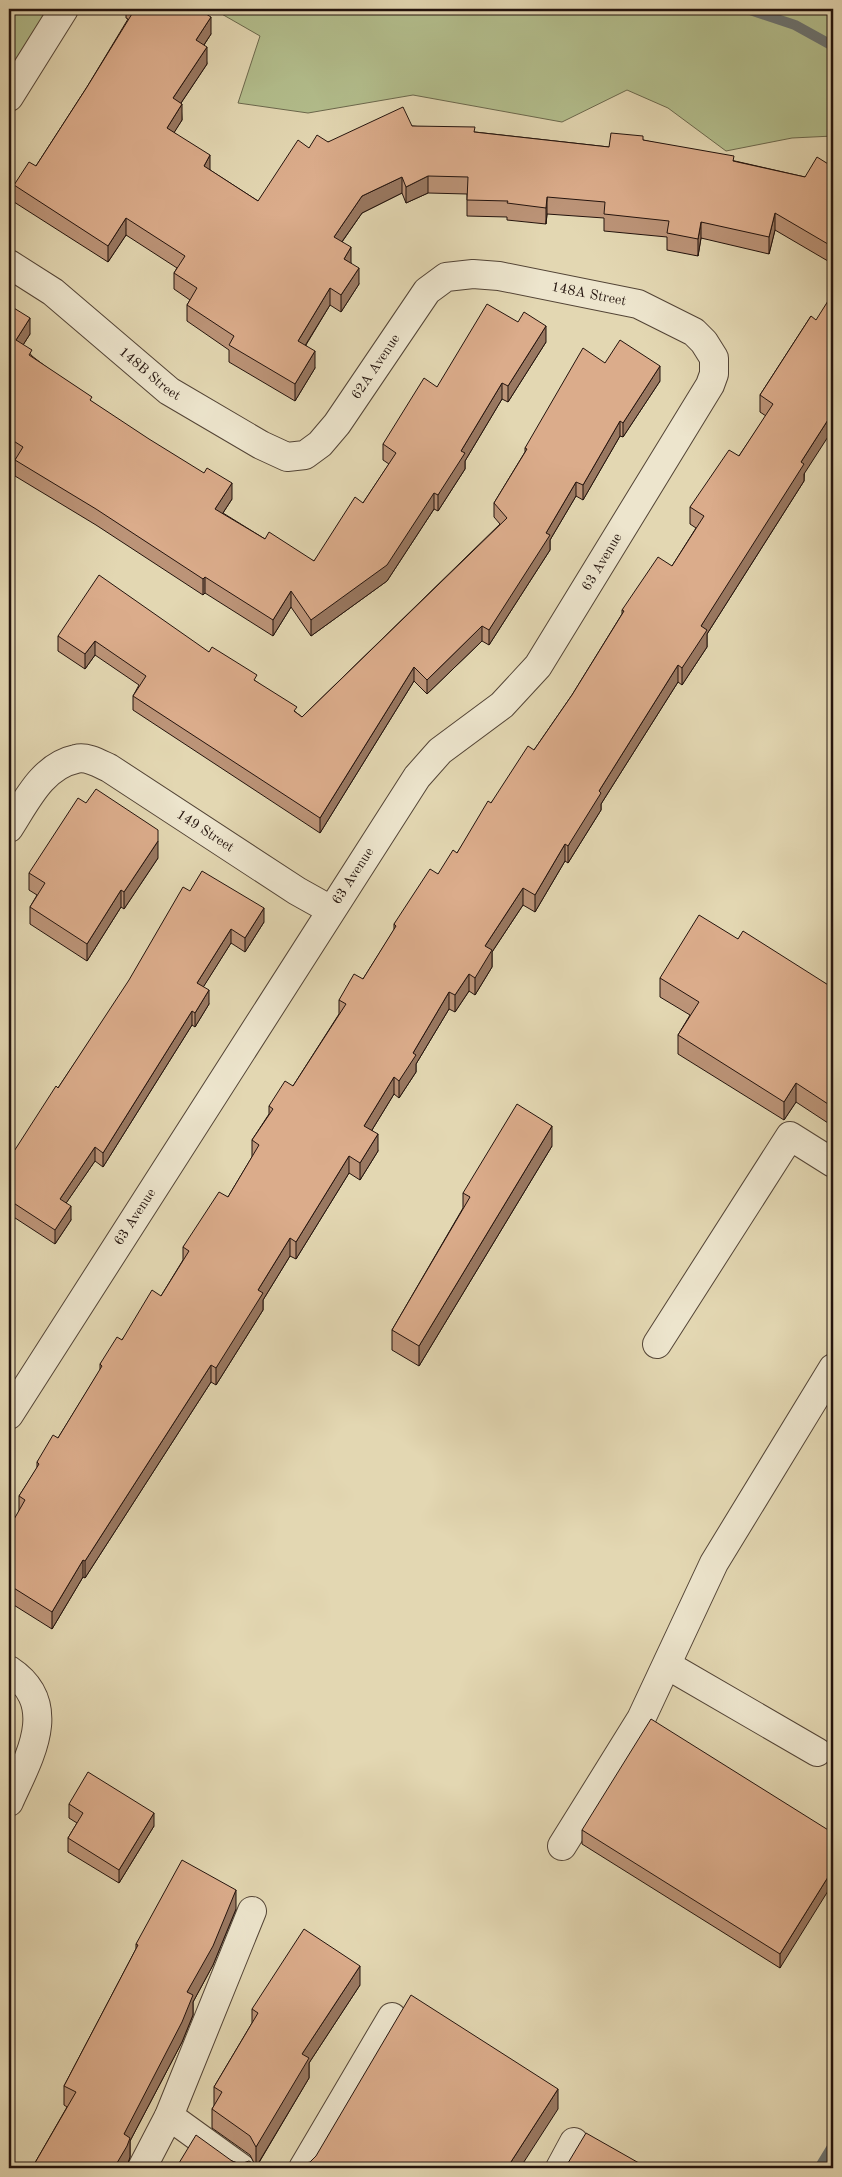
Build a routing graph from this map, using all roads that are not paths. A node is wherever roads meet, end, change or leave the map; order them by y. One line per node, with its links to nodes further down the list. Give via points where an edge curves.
1 (64, 9): 2 (street)
2 (9, 97)
3 (9, 264): 6 (street, 148B Street, via 52,292 169,391 261,445 287,457)
4 (446, 277): 5 (street, 148A Street, via 499,276 638,304 694,332); 6 (street, 62A Avenue, via 427,291 337,424 320,444)
5 (714, 358): 8 (street, 63 Avenue, via 710,385 538,666 502,705 440,751 416,777)
6 (305, 455)
7 (9, 828): 8 (street, 149 Street, via 40,780 58,766 77,758 94,761 110,768)
8 (331, 910): 12 (street, 63 Avenue)
9 (833, 1163): 10 (street, via 790,1136)
10 (657, 1344)
11 (833, 1368): 13 (street, via 714,1563)
12 (9, 1415)
13 (667, 1665): 15 (street); 17 (street, via 641,1719)
14 (9, 1670): 16 (street, via 20,1677 33,1697 38,1722 36,1743)
15 (817, 1752)
16 (9, 1802)
17 (562, 1846)
18 (252, 1912): 20 (street)
19 (392, 2017): 24 (street)
20 (169, 2116): 22 (street); 23 (street)
21 (574, 2142): 25 (street)
22 (142, 2168)
23 (241, 2168)
24 (303, 2168)
25 (560, 2168)

